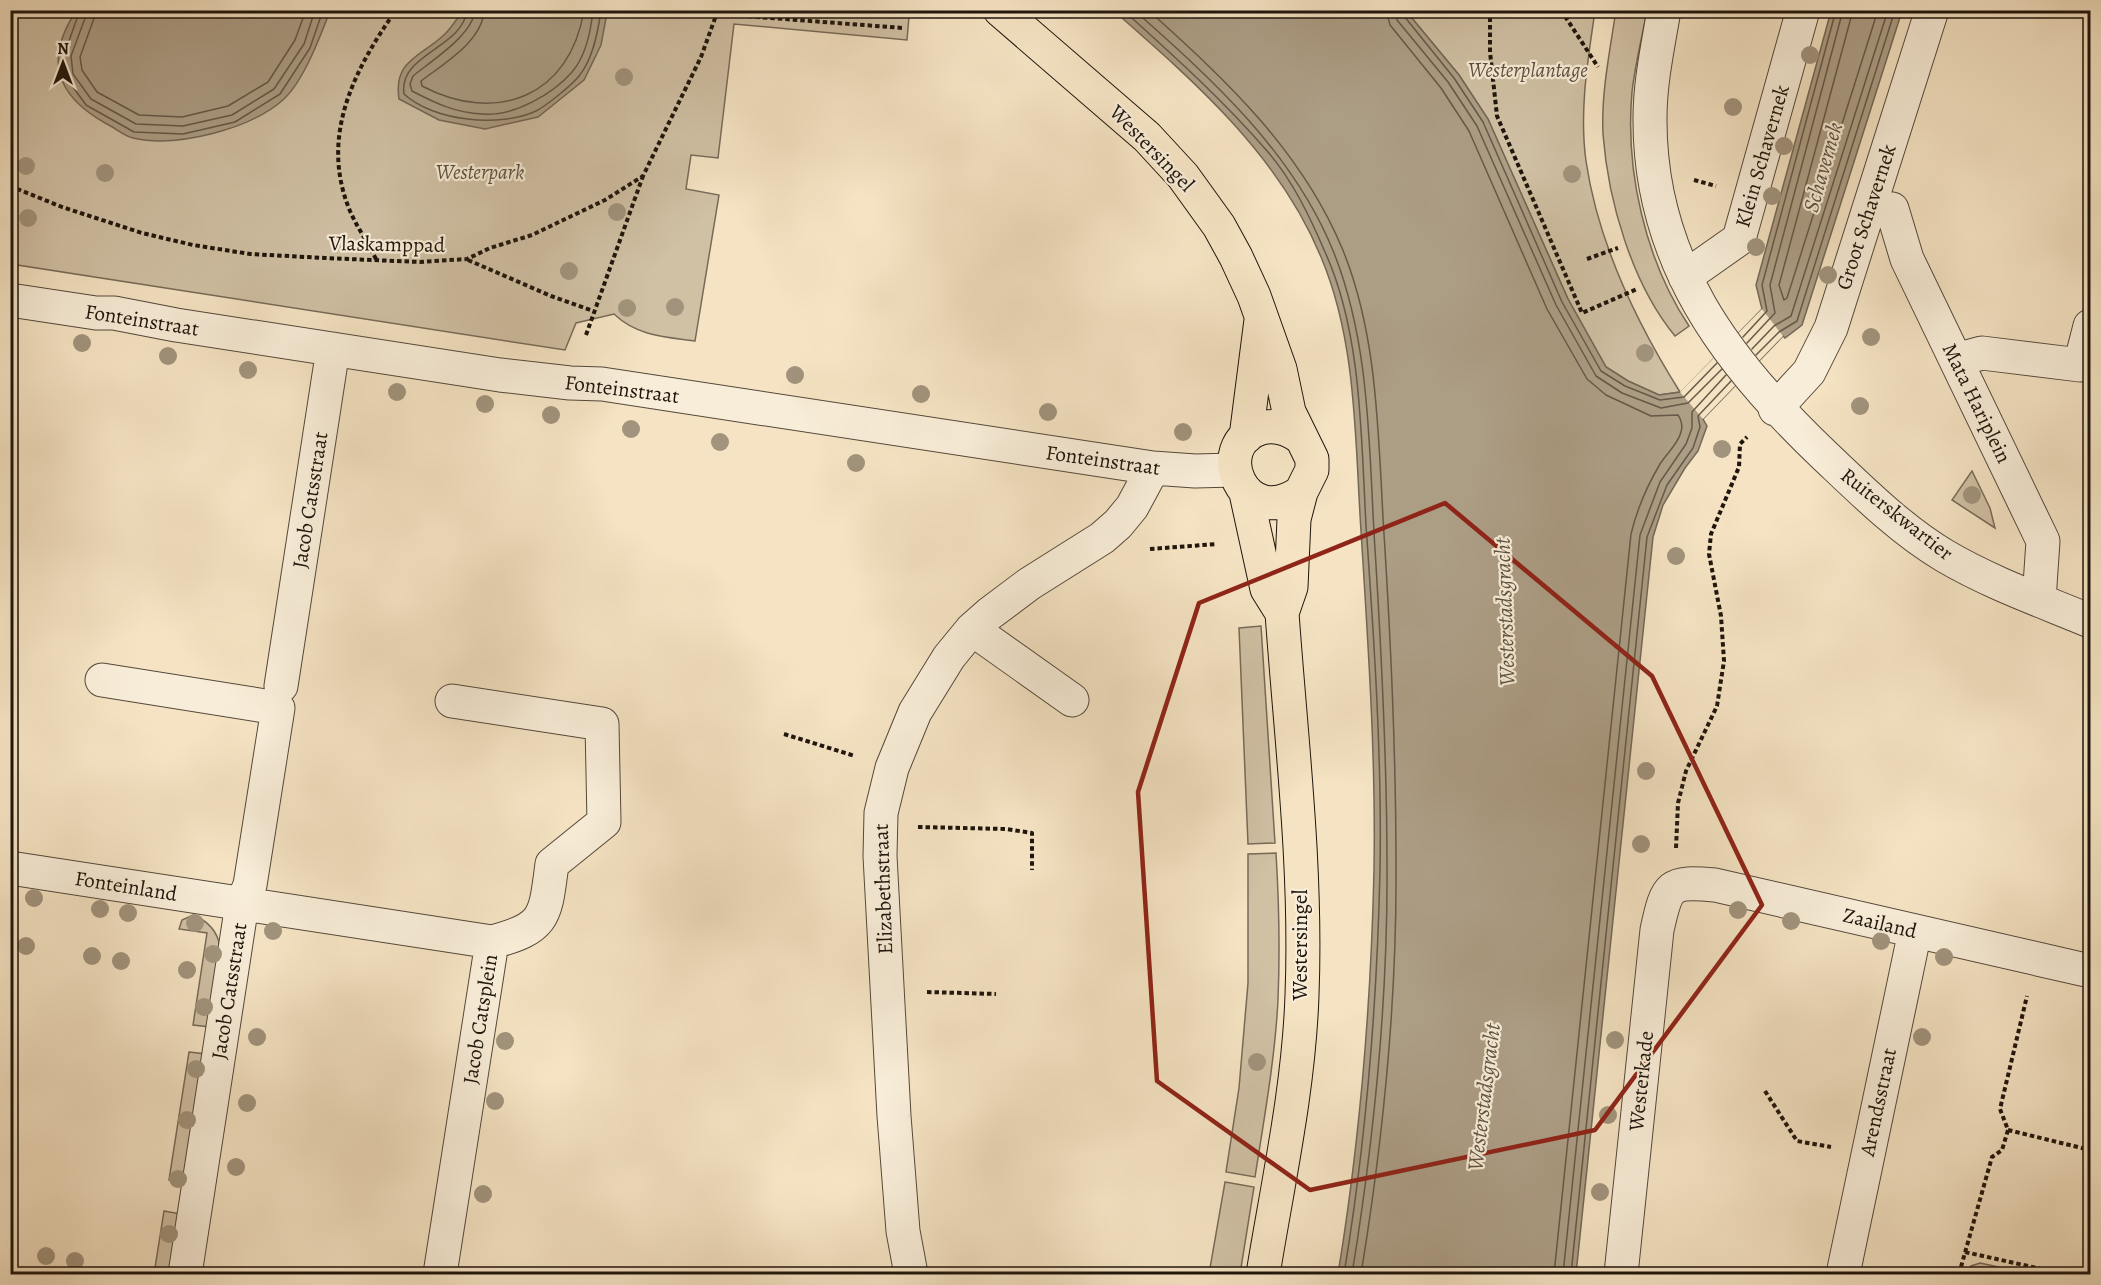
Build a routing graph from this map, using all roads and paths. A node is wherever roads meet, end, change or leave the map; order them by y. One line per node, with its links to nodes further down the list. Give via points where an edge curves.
1 (396, 10): 15 (path, via 366,53 353,82 338,145 341,179 350,210)
2 (1000, 10): 24 (main road, Westersingel, via 1108,102 1184,176 1236,257)
3 (1490, 10): 19 (path, via 1497,116)
4 (1561, 10): 10 (path)
5 (1664, 10): 20 (street, via 1651,97 1651,141 1660,205)
6 (1803, 10): 20 (street, Klein Schavernek, via 1738,239)
7 (1932, 10): 29 (street, Groot Schavernek, via 1831,328 1809,372)
8 (718, 12): 9 (path); 11 (path, via 701,57)
9 (903, 28)
10 (1598, 68)
11 (643, 176): 16 (path, Vlaskamppad, via 532,235 490,248); 23 (path)
12 (10, 186): 15 (path, Vlaskamppad, via 142,233 193,245 250,254)
13 (1892, 209): 28 (street, Mata Hariplein, via 1907,259)
14 (1618, 248): 17 (path)
15 (376, 260): 16 (path, Vlaskamppad)
16 (468, 260): 23 (path)
17 (1587, 260)
18 (1571, 267): 19 (path)
19 (1563, 270): 21 (path, via 1582,313)
20 (1685, 277): 29 (street, via 1719,339)
21 (1637, 289)
22 (10, 300): 27 (street, Fonteinstraat)
23 (593, 311): 26 (path)
24 (1261, 318): 30 (main road, Westersingel); 31 (main road, Westersingel)
25 (2091, 326): 28 (street, via 2080,365 1982,353)
26 (586, 335)
27 (333, 349): 33 (street, Fonteinstraat, via 500,375 602,384); 43 (street, Jacob Catsstraat)
28 (1956, 360): 38 (street, Mata Hariplein, via 2043,541)
29 (1775, 409): 38 (street, Ruiterskwartier, via 1861,490 1944,556)
30 (1246, 437): 31 (main road, via 1255,430 1279,426); 34 (main road, Westersingel, via 1239,447)
31 (1300, 437): 35 (main road, Westersingel, via 1308,446 1312,470)
32 (1740, 444): 51 (path, via 1739,467 1711,534 1709,554 1721,616 1724,661 1717,706 1686,771 1678,803)
33 (1153, 468): 34 (street, Fonteinstraat); 41 (street, Elizabethstraat, via 1118,524 1029,584)
34 (1240, 481): 35 (main road, via 1268,503 1292,499); 39 (main road, Westersingel, via 1267,589)
35 (1301, 492): 39 (main road, Westersingel, via 1294,519 1291,586)
36 (1224, 544): 37 (path)
37 (1141, 551)
38 (2039, 600): 40 (street, Ruiterskwartier)
39 (1282, 613): 68 (main road, Westersingel, via 1300,879 1302,987 1296,1066)
40 (2091, 621)
41 (972, 629): 44 (street); 48 (street, Elizabethstraat, via 949,657 915,712 892,768)
42 (102, 680): 43 (street)
43 (280, 697): 52 (street, Jacob Catsstraat, via 250,885)
44 (1072, 700)
45 (452, 701): 54 (street, via 602,724 604,822 552,864 546,911 532,927)
46 (784, 734): 47 (path)
47 (850, 754)
48 (880, 827): 50 (path, via 1032,832); 67 (street, Elizabethstraat, via 894,1116 903,1231)
49 (10, 868): 52 (street, Fonteinland)
50 (1032, 870)
51 (1670, 890): 53 (street, Zaailand, via 1683,882 1716,885); 69 (street, Westerkade, via 1657,930)
52 (243, 904): 54 (street, Jacob Catsplein); 65 (street, Jacob Catsstraat)
53 (1915, 931): 55 (street, Zaailand); 62 (street, Arendsstraat)
54 (492, 942): 66 (street, Jacob Catsplein)
55 (2091, 971)
56 (923, 992): 57 (path)
57 (996, 994)
58 (2027, 997): 60 (path, via 2000,1109)
59 (1765, 1091): 62 (path, via 1797,1141)
60 (2008, 1130): 61 (path); 63 (path, via 2002,1150 1992,1157)
61 (2091, 1150)
62 (1868, 1152): 70 (street, Arendsstraat)
63 (1965, 1252): 71 (path); 72 (path)
64 (2091, 1255): 73 (path)
65 (185, 1275)
66 (440, 1275)
67 (911, 1275)
68 (1263, 1275)
69 (1621, 1275)
70 (1843, 1275)
71 (1959, 1275)
72 (2064, 1275)
73 (2088, 1275)

